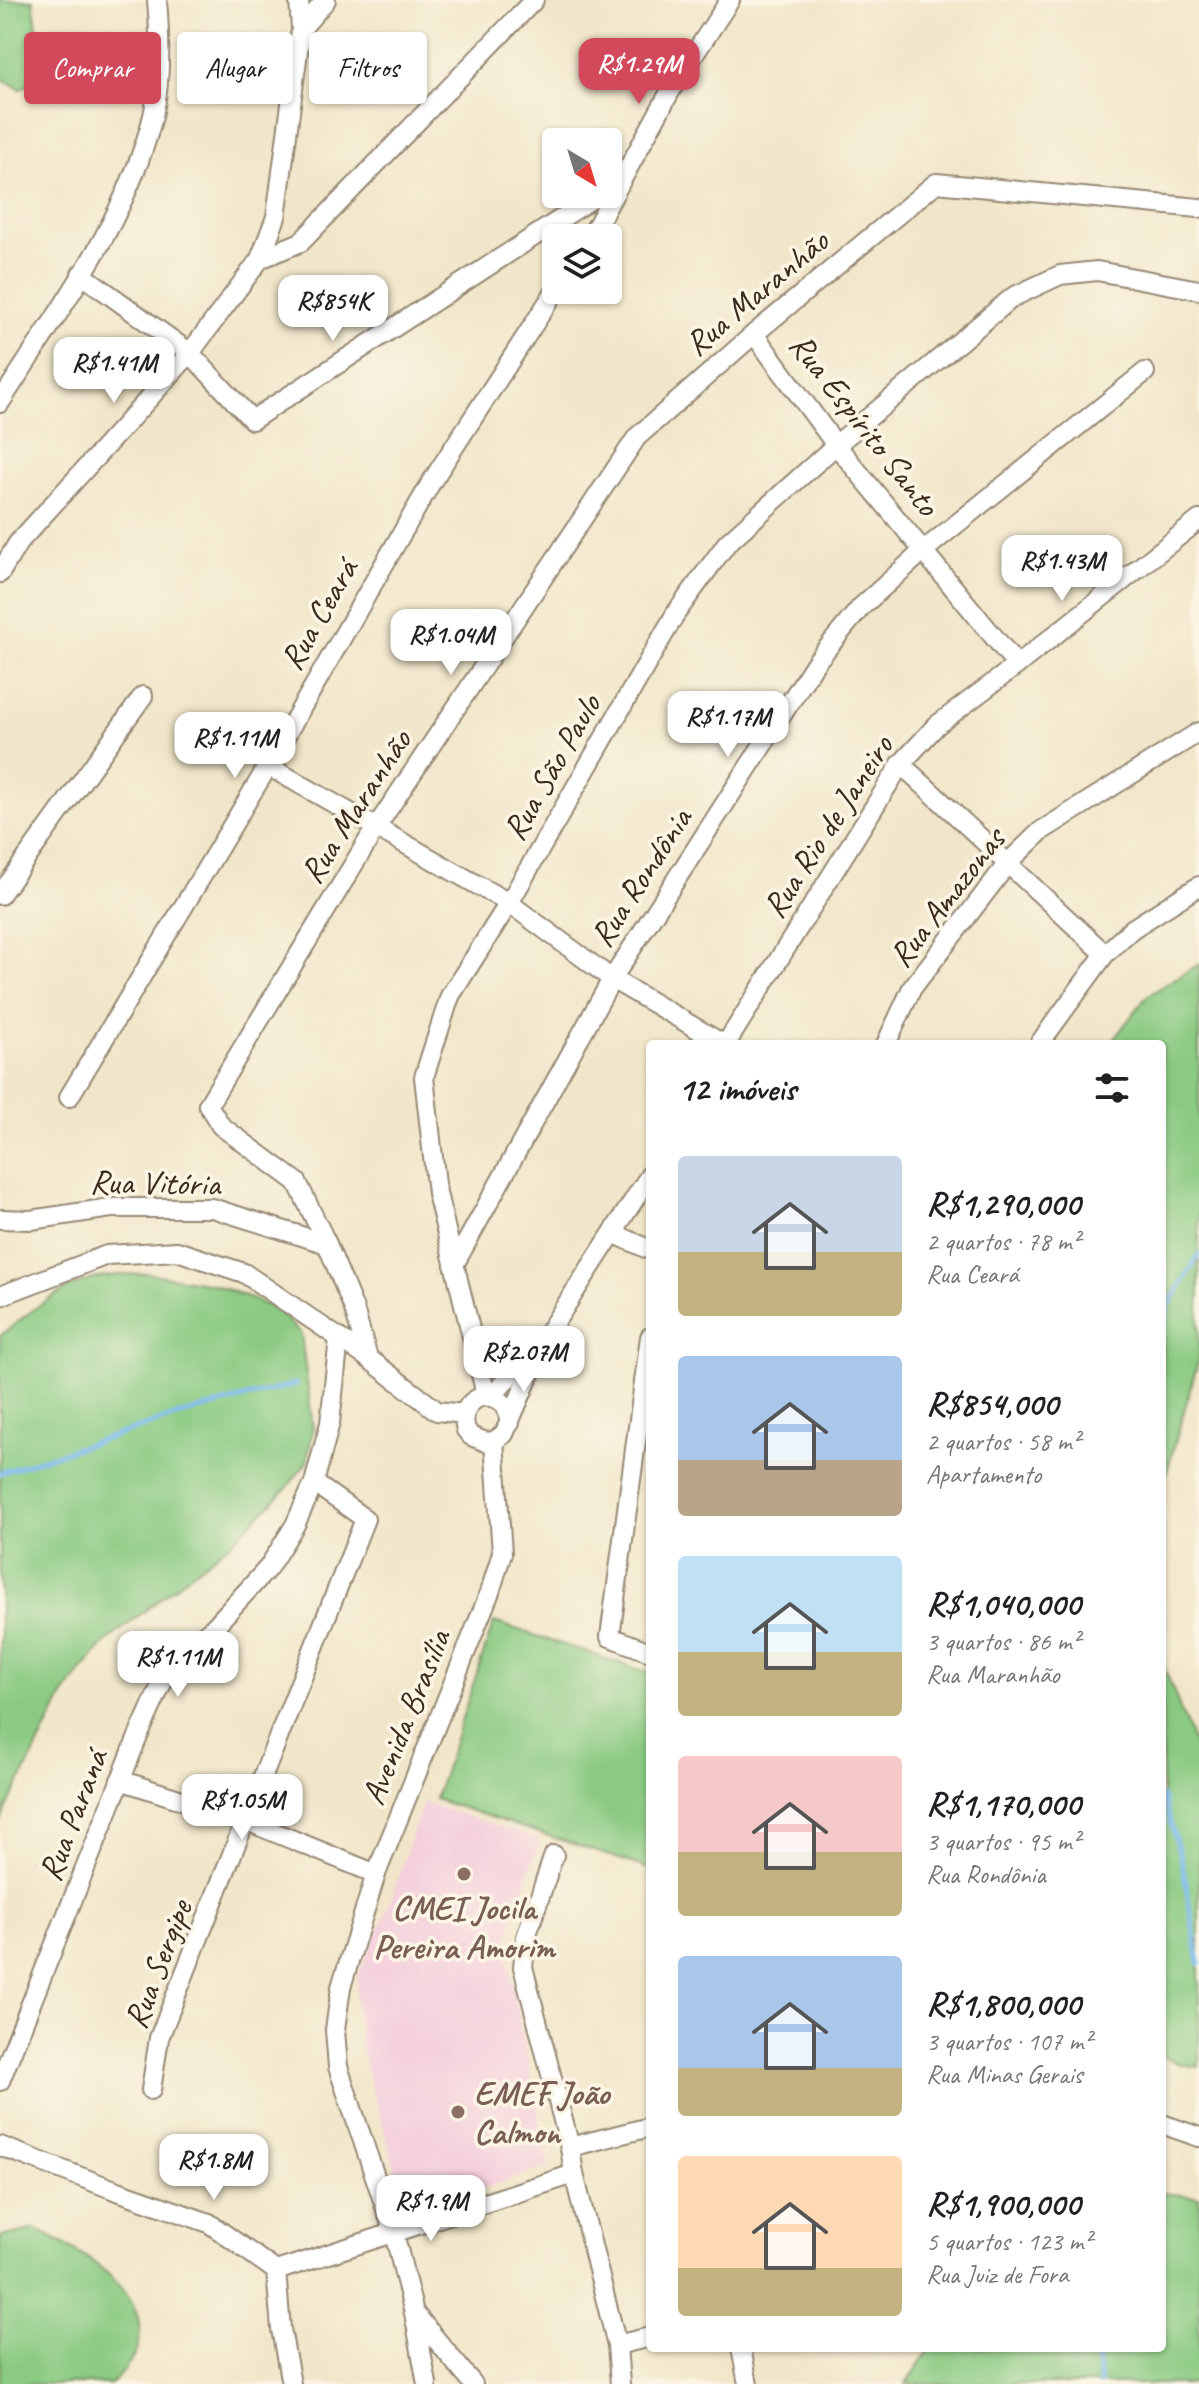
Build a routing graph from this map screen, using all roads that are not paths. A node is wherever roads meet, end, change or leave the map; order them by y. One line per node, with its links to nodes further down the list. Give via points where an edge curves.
1 (157, 0): 12 (street, via 160,34 153,114 133,181 103,243)
2 (299, 0): 6 (street)
3 (326, 0): 6 (street)
4 (534, 0): 11 (street, via 301,242)
5 (730, 0): 7 (street, via 672,88)
6 (301, 29): 11 (street, via 276,217)
7 (624, 178): 10 (street)
8 (578, 208): 16 (street, via 252,420)
9 (1199, 208): 15 (street, Rua Maranhão, via 936,183)
10 (598, 224)
11 (260, 259): 16 (street)
12 (81, 274): 16 (street); 18 (street)
13 (1199, 290): 19 (street, Rua São Paulo, via 1097,271 1060,275 1013,297)
14 (547, 304): 27 (street, Rua Ceará, via 432,481)
15 (754, 334): 19 (street, Rua Espírito Santo); 28 (street, Rua Maranhão, via 637,437)
16 (190, 353): 22 (street, via 18,543)
17 (1145, 372): 21 (street, Rua Rondônia)
18 (0, 403)
19 (836, 445): 21 (street, Rua Espírito Santo); 32 (street, Rua São Paulo, via 727,543 676,613)
20 (1199, 520): 23 (street, Rua Rio de Janeiro)
21 (923, 551): 23 (street, Rua Espírito Santo); 34 (street, Rua Rondônia, via 861,607 816,662)
22 (0, 573)
23 (1017, 665): 26 (street, Rua Rio de Janeiro, via 937,725)
24 (143, 696): 31 (street)
25 (1199, 732): 29 (street, Rua Amazonas, via 1041,831)
26 (901, 764): 29 (street); 36 (street, Rua Rio de Janeiro)
27 (268, 766): 28 (street); 39 (street, Rua Ceará)
28 (375, 829): 32 (street); 43 (street, Rua Maranhão, via 208,1105 221,1126 297,1182)
29 (1008, 863): 33 (street); 37 (street, Rua Amazonas, via 912,988)
30 (1199, 886): 33 (street, via 1132,929)
31 (0, 895)
32 (509, 903): 34 (street); 45 (street, Rua São Paulo, via 450,996 424,1077 437,1193)
33 (1105, 954): 38 (street)
34 (612, 979): 35 (street); 45 (street, Rua Rondônia)
35 (717, 1040)
36 (727, 1040)
37 (888, 1040)
38 (1042, 1040)
39 (69, 1097)
40 (646, 1181): 42 (street)
41 (0, 1219): 43 (street, Rua Vitória, via 31,1220 111,1208 212,1208)
42 (613, 1233): 44 (street); 47 (street)
43 (327, 1244): 49 (street)
44 (646, 1248)
45 (454, 1265): 51 (street, Rua São Paulo)
46 (0, 1296): 48 (street, via 107,1255 177,1251 244,1273)
47 (548, 1333): 51 (street); 53 (street)
48 (339, 1338): 49 (street); 55 (street, Rua Paraná, via 330,1423)
49 (368, 1358): 52 (street, via 437,1411)
50 (646, 1367): 56 (street, via 610,1637)
51 (489, 1396): 52 (street, via 472,1401); 53 (street, via 506,1406)
52 (464, 1414): 54 (street, via 471,1436)
53 (510, 1423): 54 (street)
54 (494, 1441): 60 (street, Avenida Brasília, via 502,1553)
55 (314, 1483): 57 (street, Rua Paraná, via 268,1568 215,1626 174,1652 165,1665); 58 (street, Rua Sergipe, via 365,1519)
56 (646, 1650)
57 (120, 1780): 58 (street); 61 (street, Rua Paraná)
58 (247, 1821): 60 (street); 62 (street, Rua Sergipe, via 159,2038)
59 (554, 1855): 67 (street, via 526,1937 523,1967)
60 (376, 1874): 69 (street, Avenida Brasília, via 341,1987 335,2030 338,2067)
61 (0, 2081)
62 (151, 2090)
63 (1166, 2125): 65 (street)
64 (646, 2128): 67 (street)
65 (1199, 2137)
66 (0, 2146): 70 (street, via 209,2223)
67 (570, 2147): 68 (street)
68 (574, 2174): 69 (street); 73 (street)
69 (394, 2233): 70 (street); 71 (street, Avenida Brasília)
70 (276, 2271): 75 (street)
71 (414, 2313): 76 (street, Avenida Brasília); 77 (street)
72 (646, 2338): 73 (street)
73 (617, 2345): 78 (street)
74 (742, 2352): 79 (street)
75 (291, 2384)
76 (427, 2384)
77 (473, 2384)
78 (620, 2384)
79 (748, 2384)

